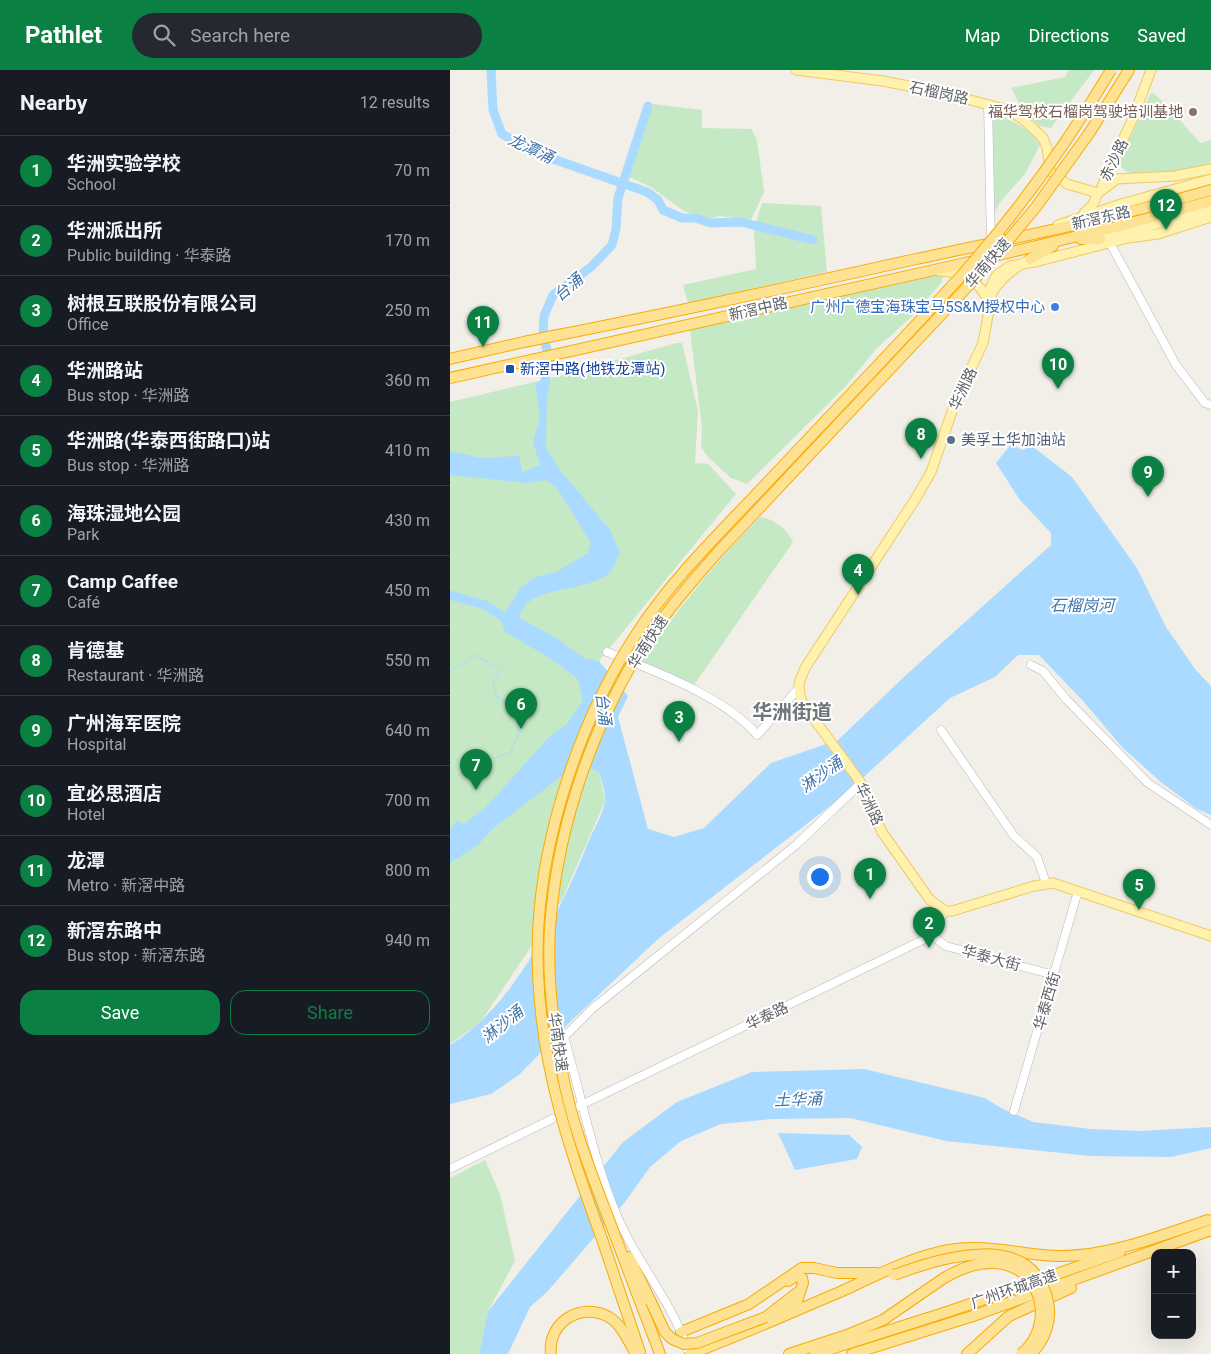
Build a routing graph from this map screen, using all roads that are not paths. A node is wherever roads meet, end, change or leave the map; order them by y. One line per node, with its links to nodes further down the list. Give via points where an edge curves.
1 (796, 70): 5 (main road, 石榴岗路)
2 (1111, 70): 62 (highway, 华南快速, bridge, via 1060,148 984,250 667,592 625,652 574,760 556,820 540,908 538,974 544,1036 557,1105 570,1151)
3 (1129, 70): 48 (highway, 华南快速, bridge, via 1090,132 1036,207 986,267 681,594 629,669 593,744 566,832 550,927 550,960 554,1015 567,1094 582,1147)
4 (1151, 70): 7 (main road, 赤沙路)
5 (822, 72): 6 (main road, 石榴岗路, via 883,81)
6 (988, 104): 12 (main road, 石榴岗路, via 1008,110 1036,129 1046,144 1048,169 1054,175 1067,184); 22 (street)
7 (1116, 159): 9 (main road, via 1117,169); 12 (main road, 赤沙路)
8 (1211, 169): 9 (main road, via 1175,176)
9 (1128, 177): 12 (main road, via 1112,181)
10 (1211, 178): 14 (main road)
11 (1211, 190): 15 (highway, 新滘东路)
12 (1098, 193): 14 (main road, 石榴岗路, via 1105,204); 18 (main road, via 1092,206)
13 (1211, 200): 15 (highway, 新滘东路)
14 (1121, 204): 18 (main road)
15 (1180, 204): 19 (highway, 新滘东路); 21 (highway, 新滘东路)
16 (1211, 210): 20 (main road)
17 (1211, 217): 23 (main road, via 1158,234)
18 (1077, 218): 19 (main road)
19 (1032, 234): 22 (highway, 新滘东路)
20 (1100, 239): 21 (highway)
21 (1066, 240): 24 (highway); 25 (highway, 新滘中路)
22 (991, 243): 27 (highway, 新滘中路, bridge, via 698,308)
23 (1110, 243): 24 (main road); 29 (street, via 1176,365 1204,403)
24 (1026, 261): 26 (main road, 华洲路, via 996,286)
25 (922, 273): 26 (main road, via 940,271 966,276 984,293); 28 (highway, 新滘中路)
26 (989, 311): 32 (main road, 华洲路, via 983,342 955,403 931,472 805,668)
27 (450, 358)
28 (450, 378)
29 (1211, 405)
30 (607, 652): 32 (street, via 668,676 739,717 757,735)
31 (1031, 665): 35 (street, via 1043,671 1148,783)
32 (799, 688): 34 (main road, 华洲路, via 803,704)
33 (941, 730): 36 (street, via 1014,836 1037,857)
34 (861, 783): 38 (main road, 华洲路, via 882,832 930,900); 42 (street, via 796,845 565,1034)
35 (1211, 825)
36 (1046, 883): 37 (main road); 38 (main road)
37 (1078, 891): 40 (main road); 41 (street, 华泰西街)
38 (945, 911): 39 (street, 华泰路)
39 (930, 934): 41 (street, 华泰大街, via 946,946); 42 (street, 华泰路, via 928,938)
40 (1211, 936)
41 (1054, 975): 43 (street, 华泰西街)
42 (580, 1106): 58 (street, via 618,1218)
43 (1014, 1111)
44 (552, 1119): 45 (street)
45 (450, 1169)
46 (1209, 1219): 52 (highway, via 1132,1244 1074,1256 961,1248 936,1253); 59 (highway, 广州环城高速)
47 (1211, 1230): 49 (highway); 59 (highway, 广州环城高速, via 982,1312)
48 (614, 1233): 57 (highway, bridge, via 665,1332 672,1339 684,1344 697,1343); 63 (highway, 华南快速)
49 (1166, 1249)
50 (1151, 1255): 67 (highway, via 1017,1312 1000,1323)
51 (832, 1272): 52 (highway); 53 (highway); 58 (highway, via 809,1267 797,1269 749,1304)
52 (891, 1272): 53 (highway); 55 (highway); 69 (highway, bridge, via 966,1255 994,1255 1018,1261 1036,1276 1048,1302 1046,1332)
53 (872, 1277): 55 (highway)
54 (804, 1283): 56 (highway); 57 (highway); 58 (highway, via 799,1277 793,1277 752,1306)
55 (823, 1299): 56 (highway); 57 (highway)
56 (789, 1310): 57 (highway)
57 (768, 1321): 64 (highway)
58 (682, 1334): 64 (street)
59 (851, 1346): 65 (highway); 66 (highway, 广州环城高速); 68 (highway, bridge, via 944,1278 968,1266 988,1263 1009,1266 1026,1276 1039,1295 1041,1318 1034,1339)
60 (550, 1354): 61 (highway, via 558,1325 572,1315 588,1312 614,1320)
61 (636, 1354)
62 (641, 1354)
63 (660, 1354)
64 (690, 1354)
65 (789, 1354)
66 (815, 1354)
67 (967, 1354)
68 (1021, 1354)
69 (1031, 1354)

